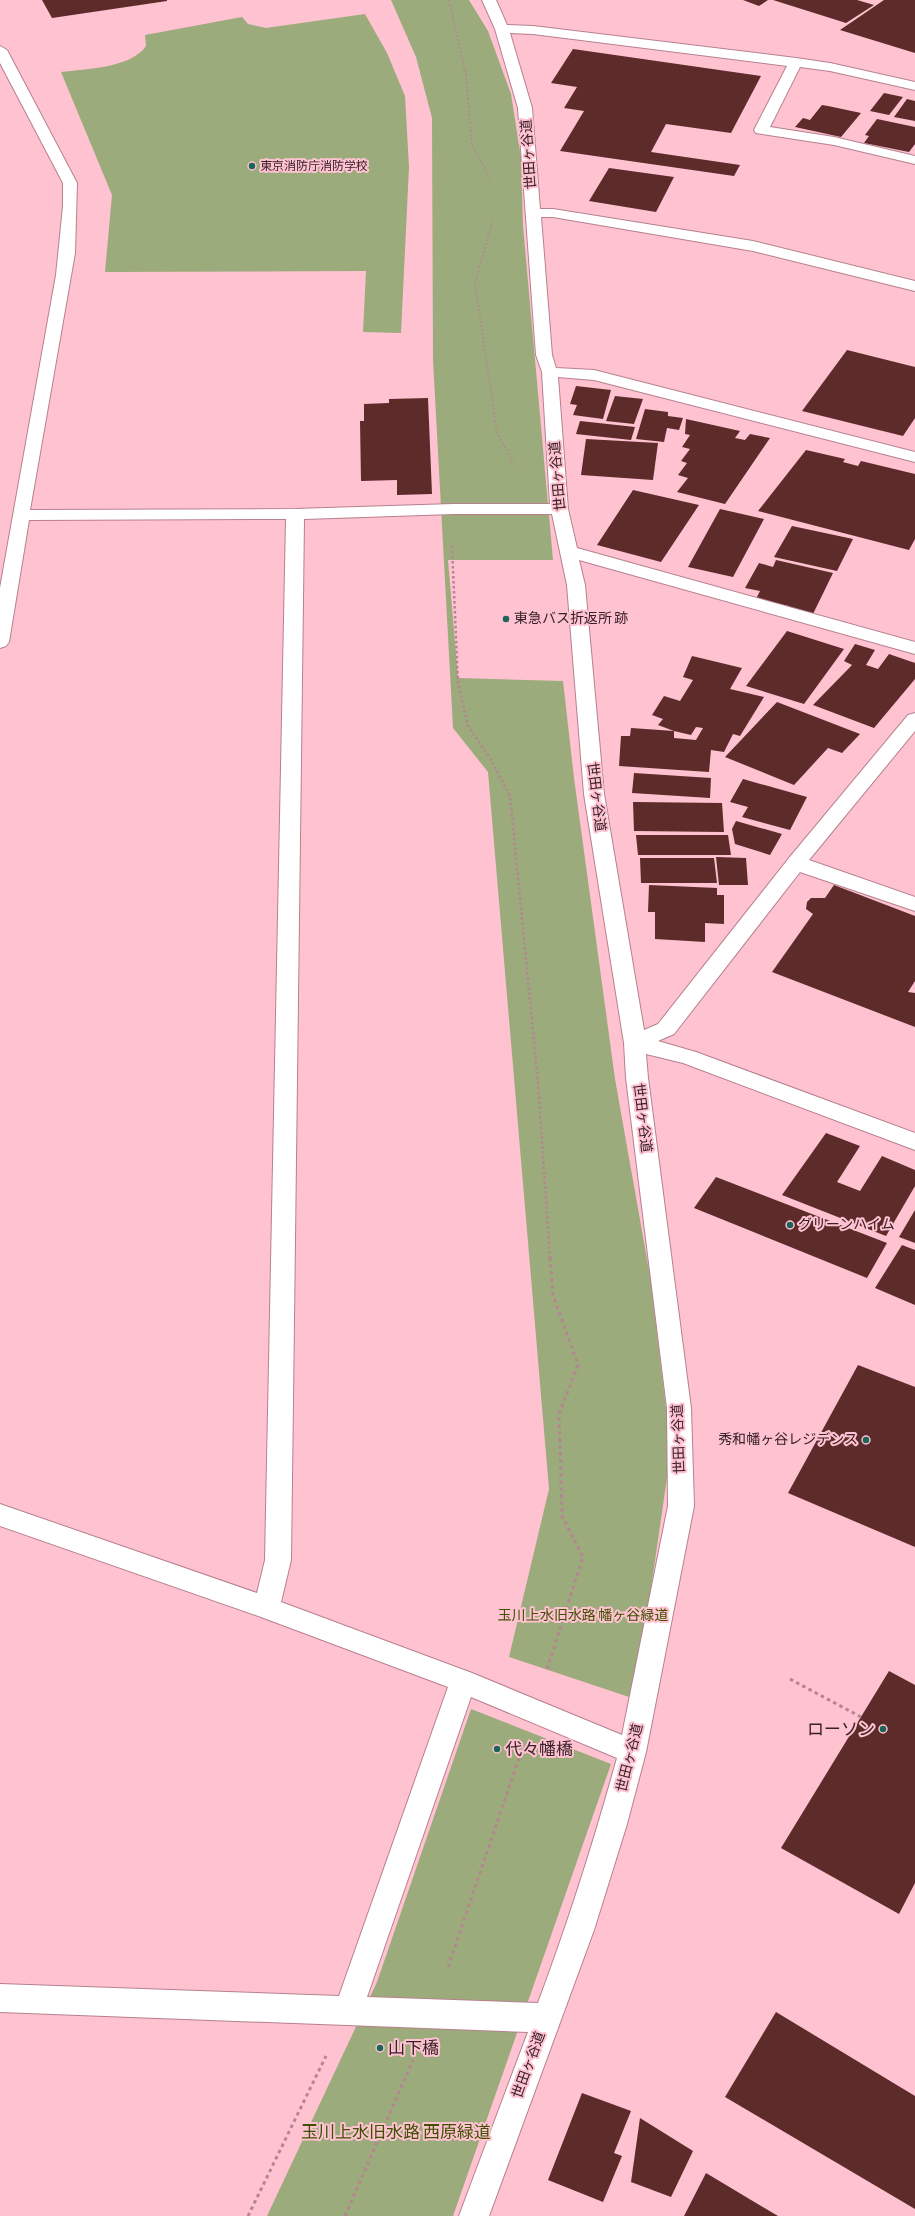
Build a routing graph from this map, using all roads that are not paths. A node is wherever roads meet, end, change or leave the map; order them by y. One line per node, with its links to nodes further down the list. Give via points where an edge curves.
1 (489, 0): 2 (street, 世田ヶ谷道)
2 (502, 29): 4 (street, via 533,30); 7 (street, 世田ヶ谷道, via 525,108)
3 (0, 50): 13 (street, via 70,183 69,247)
4 (796, 62): 5 (street, via 830,66); 6 (street, via 761,130 834,140)
5 (915, 86)
6 (915, 160)
7 (532, 213): 8 (street, via 553,213 753,246); 9 (street, 世田ヶ谷道, via 544,355)
8 (915, 286)
9 (550, 372): 10 (street, via 594,375); 11 (street, 世田ヶ谷道)
10 (915, 458)
11 (559, 509): 12 (street); 14 (street, 世田ヶ谷道)
12 (295, 514): 13 (street); 24 (street, via 278,1560)
13 (21, 515): 15 (street)
14 (570, 552): 16 (street); 21 (street, 世田ヶ谷道, via 576,585 594,794)
15 (1, 635)
16 (915, 648)
17 (915, 719): 18 (street)
18 (906, 743): 19 (street)
19 (796, 862): 20 (street); 21 (street, via 666,1029)
20 (915, 904)
21 (635, 1043): 22 (street, via 688,1057); 26 (street, 世田ヶ谷道, via 637,1078 679,1408 681,1506)
22 (915, 1142)
23 (0, 1515): 24 (street)
24 (267, 1608): 25 (street)
25 (464, 1681): 26 (street); 28 (street)
26 (632, 1752): 29 (street, 世田ヶ谷道, via 580,1930)
27 (0, 1998): 28 (street)
28 (348, 2011): 29 (street)
29 (546, 2018): 30 (street, 世田ヶ谷道)
30 (474, 2216)

